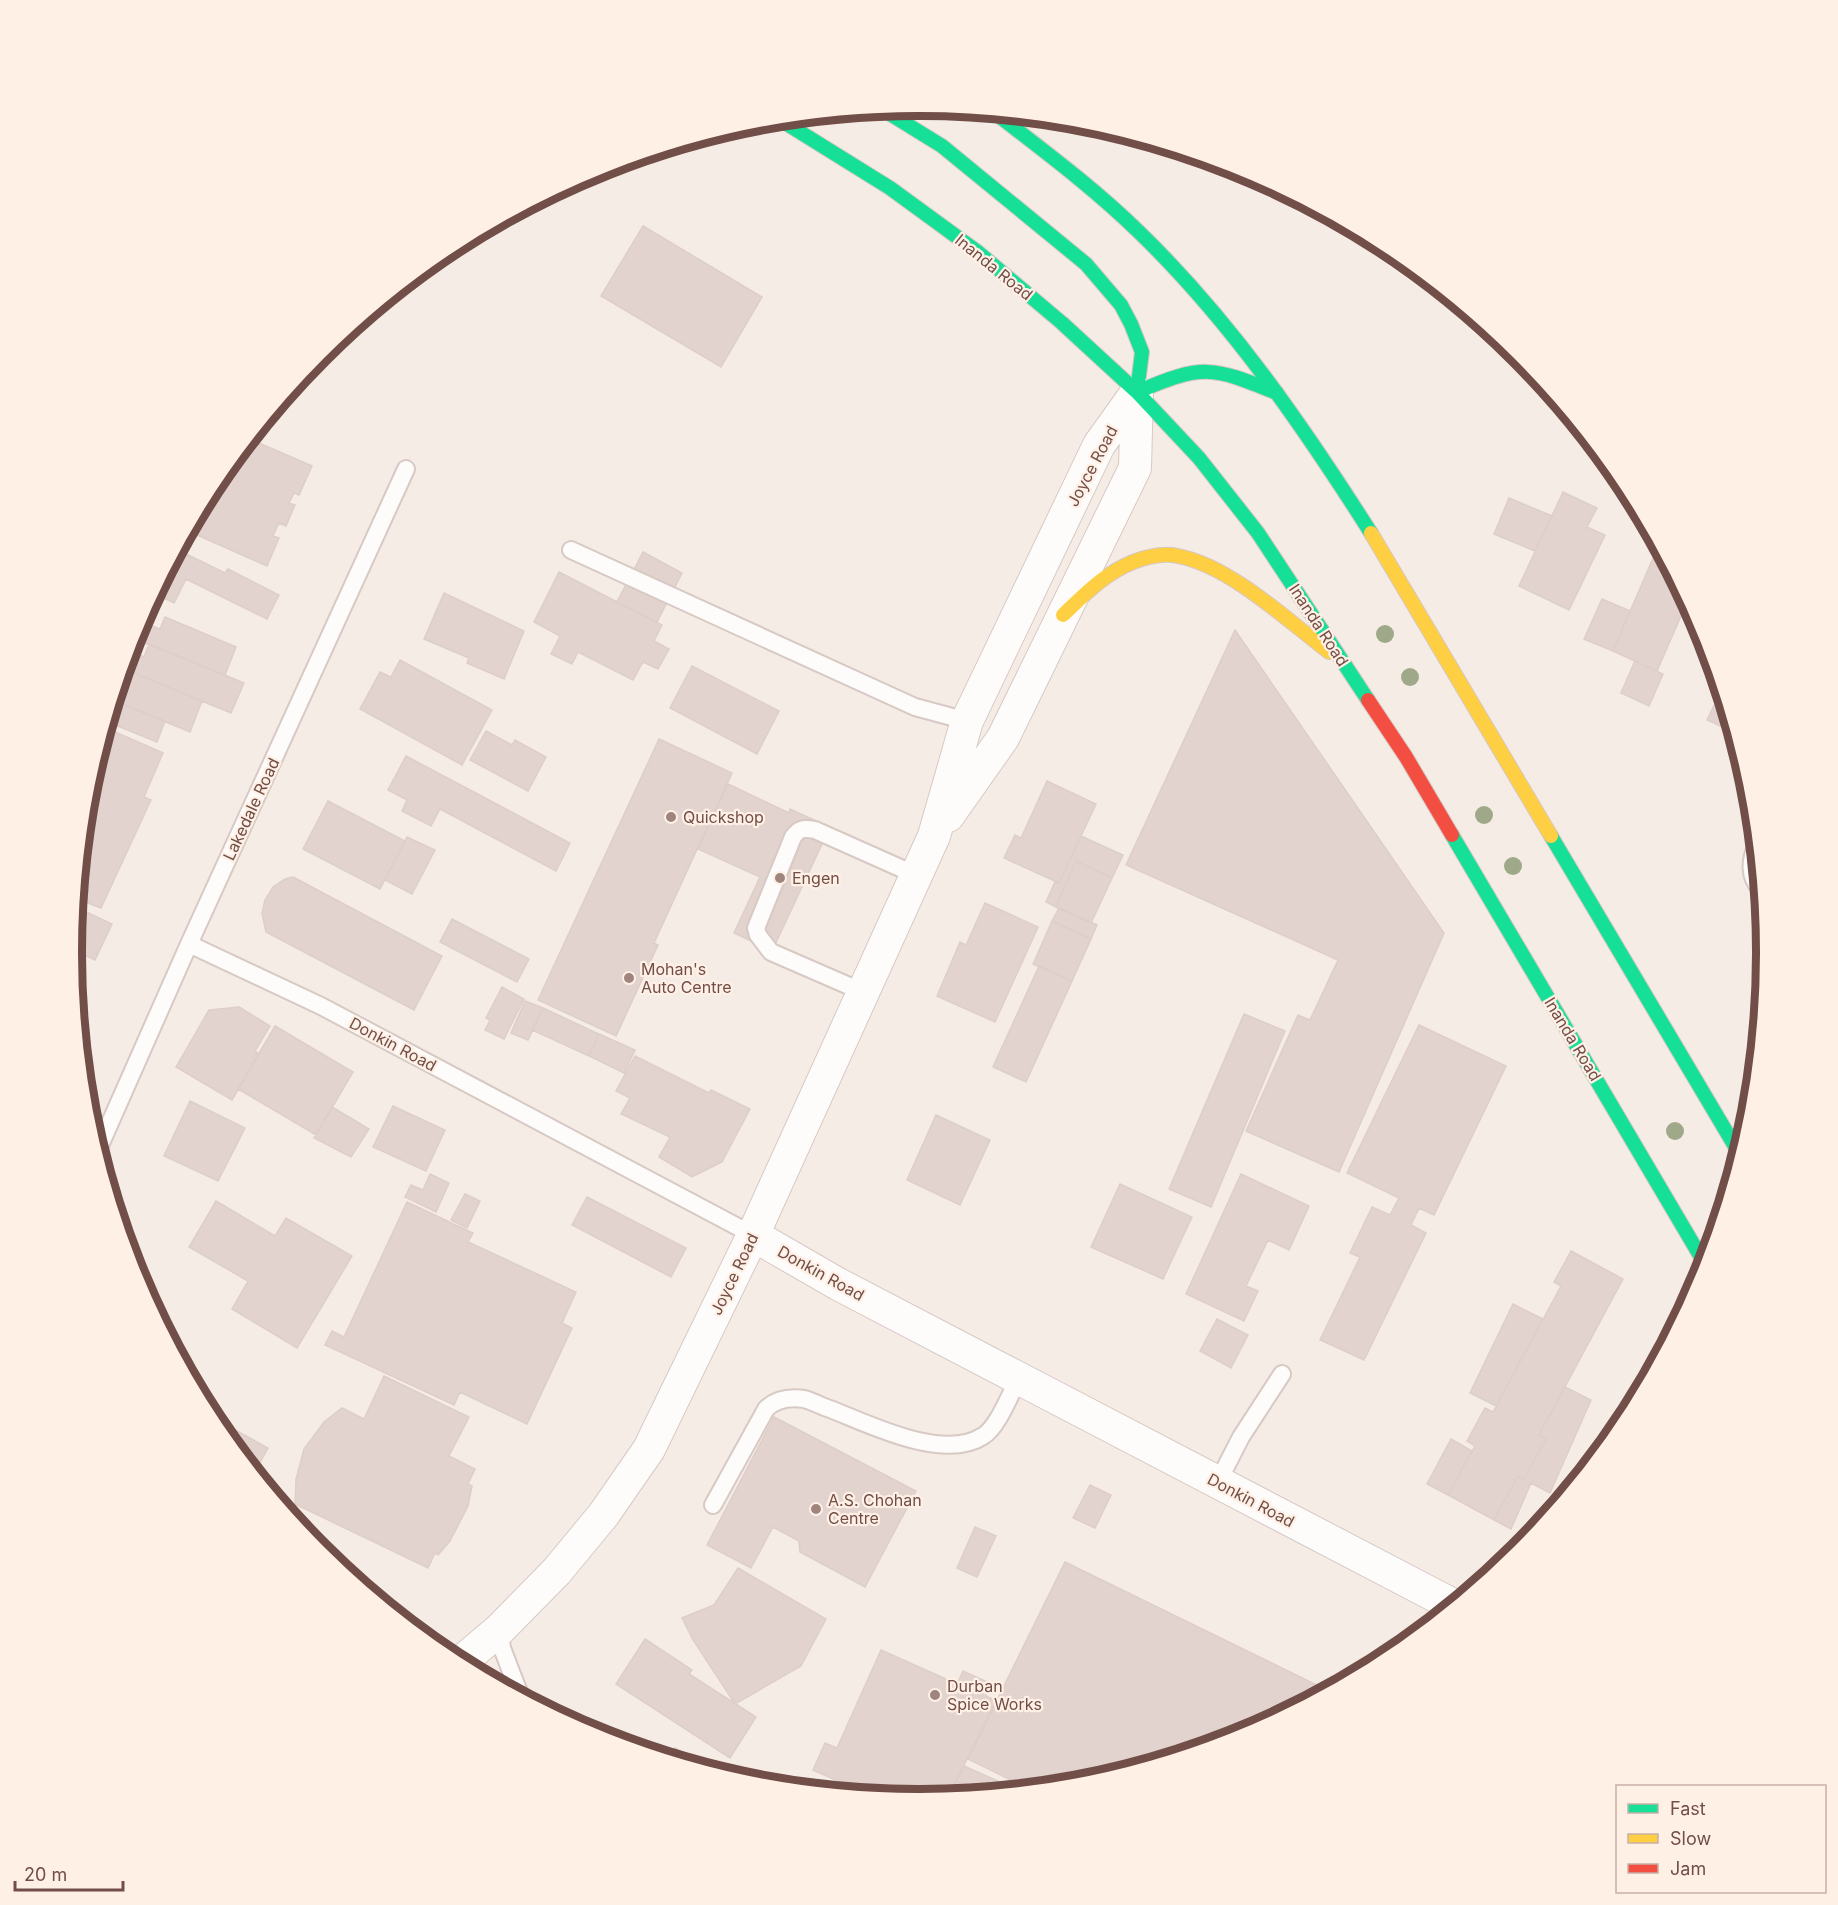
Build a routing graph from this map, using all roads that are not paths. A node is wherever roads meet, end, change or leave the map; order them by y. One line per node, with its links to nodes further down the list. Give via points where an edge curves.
1 (895, 117): 4 (main road, via 942,146 1086,264 1121,305 1131,324 1142,352)
2 (1005, 121): 5 (main road, via 1137,230 1209,307)
3 (791, 126): 4 (main road, Inanda Road, via 890,188 979,253)
4 (1137, 392): 5 (main road, via 1203,370 1228,374); 8 (street, Joyce Road, via 1135,468); 9 (main road, Inanda Road, via 1199,458 1258,533); 10 (street, Joyce Road, via 1099,445)
5 (1278, 393): 16 (main road, via 1376,541)
6 (406, 469): 13 (lane, Lakedale Road)
7 (571, 550): 10 (lane, via 915,707)
8 (1063, 615): 9 (main road, via 1108,576 1132,562 1153,556 1177,556 1203,564 1258,597); 11 (street, Joyce Road, via 1003,738)
9 (1344, 664): 18 (main road, Inanda Road, via 1406,757)
10 (966, 721): 11 (street, Joyce Road)
11 (934, 836): 12 (street, Joyce Road)
12 (916, 875): 14 (street, Joyce Road); 14 (lane, via 815,830 798,830 793,837 756,928 758,935 771,952)
13 (189, 944): 15 (lane, Lakedale Road); 17 (lane, Donkin Road, via 332,1012)
14 (863, 992): 17 (street, Joyce Road)
15 (104, 1137)
16 (1733, 1143)
17 (753, 1235): 20 (street, Donkin Road); 24 (street, Joyce Road, via 649,1449 604,1514 557,1571)
18 (1699, 1254)
19 (1282, 1374): 21 (lane, via 1241,1437)
20 (1018, 1378): 21 (street, Donkin Road); 22 (lane, via 985,1436 946,1446 904,1437 804,1399 773,1402)
21 (1218, 1482): 23 (street, Donkin Road)
22 (713, 1505)
23 (1446, 1601)
24 (499, 1630): 25 (street, Joyce Road); 26 (lane)
25 (468, 1656)
26 (516, 1685)

